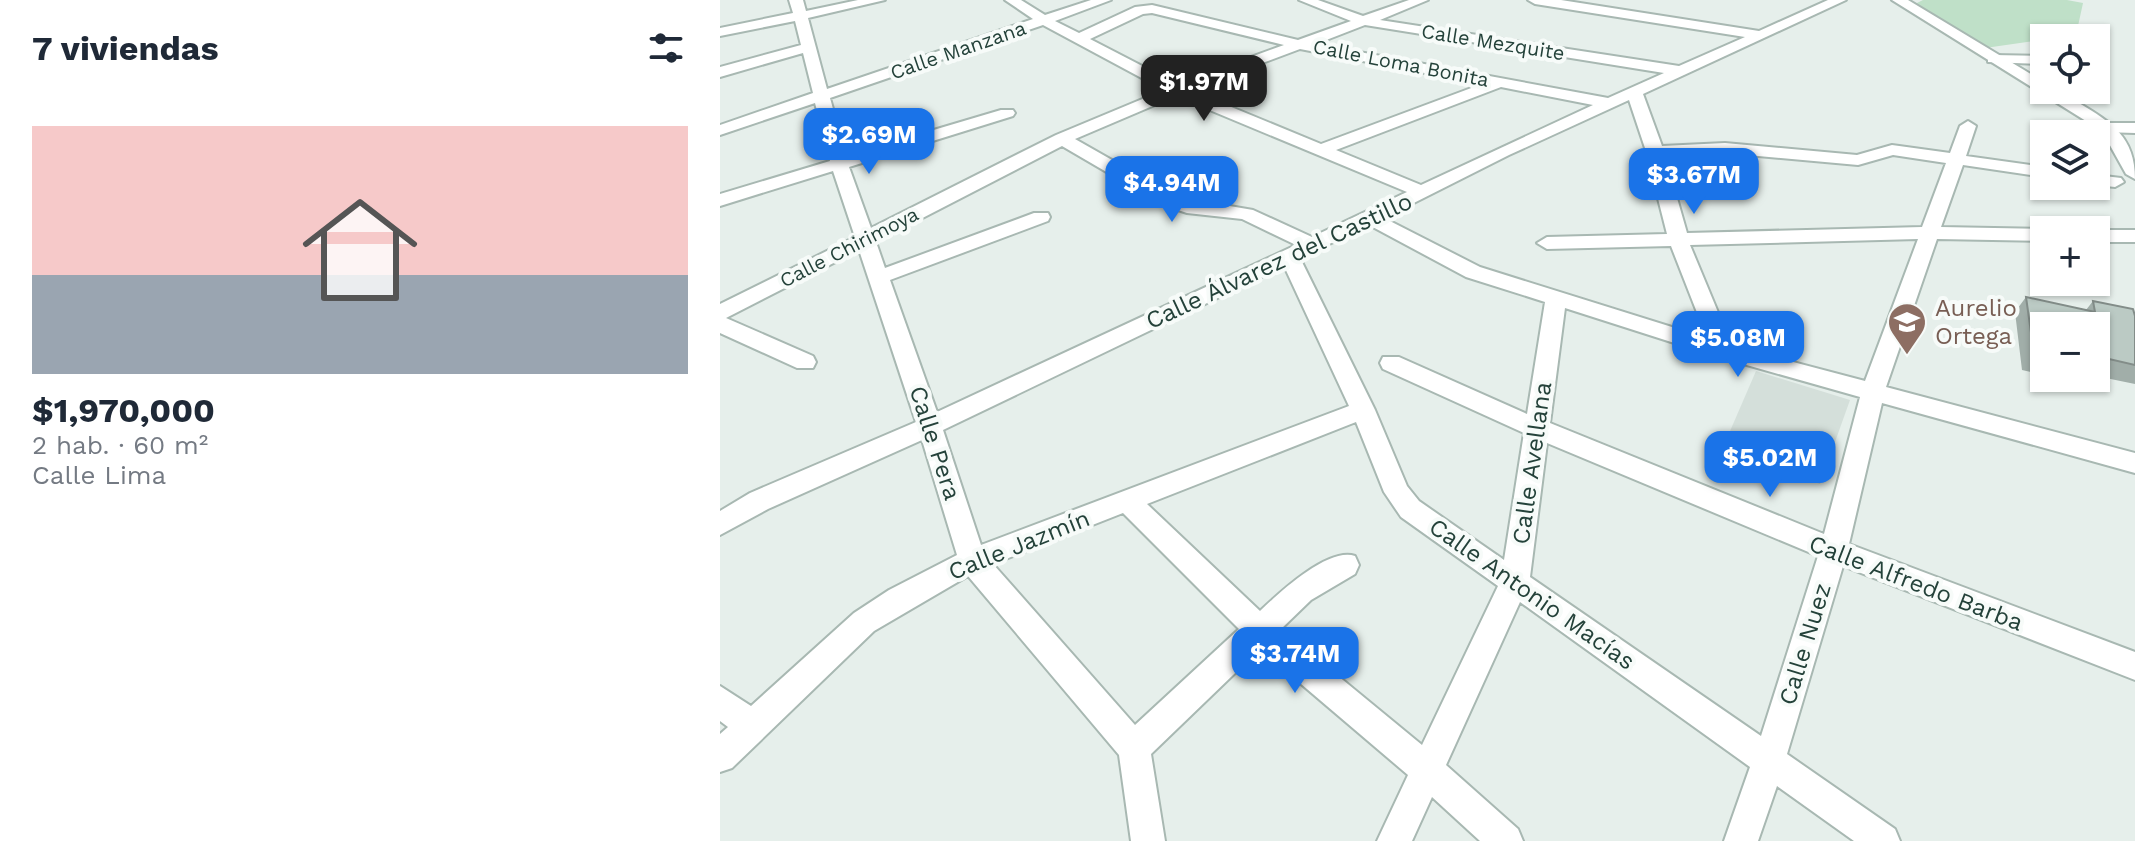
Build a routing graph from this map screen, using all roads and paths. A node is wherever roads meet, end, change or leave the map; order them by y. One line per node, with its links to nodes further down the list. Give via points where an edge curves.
1 (878, 0): 9 (street)
2 (1012, 0): 10 (street)
3 (1104, 0): 10 (street, Calle Manzana)
4 (1306, 0): 11 (street, Calle Mezquite)
5 (1421, 0): 11 (street, Calle Chirimoya)
6 (1535, 0): 13 (street)
7 (1839, 0): 13 (street, Calle Álvarez del Castillo)
8 (1899, 0): 17 (street)
9 (798, 8): 12 (street); 16 (street, Calle Pera)
10 (1045, 21): 14 (street); 25 (street, Calle Manzana)
11 (1363, 21): 15 (street, Calle Chirimoya); 20 (street, Calle Mezquite)
12 (720, 32)
13 (1760, 35): 20 (street, Calle Álvarez del Castillo)
14 (1081, 38): 15 (street, Calle Loma Bonita, via 1146,8); 23 (street)
15 (1300, 45): 22 (street, Calle Loma Bonita); 23 (street, Calle Chirimoya)
16 (809, 47): 19 (street); 25 (street, Calle Pera)
17 (1993, 59): 18 (street); 21 (street)
18 (2030, 60)
19 (720, 72)
20 (1682, 72): 24 (street, Calle Álvarez del Castillo)
21 (2030, 81)
22 (1500, 82): 26 (street, Calle Loma Bonita); 36 (street)
23 (1176, 90): 35 (street, Calle Chirimoya); 36 (street)
24 (1634, 92): 26 (street, Calle Álvarez del Castillo); 37 (street)
25 (821, 97): 33 (street, Calle Manzana); 39 (street, Calle Pera)
26 (1610, 103): 44 (street, Calle Álvarez del Castillo)
27 (2068, 104): 29 (street)
28 (1007, 113): 39 (street)
29 (2095, 120)
30 (1968, 126): 38 (street, Calle Nuez)
31 (2110, 128): 32 (street)
32 (2135, 128)
33 (720, 130)
34 (2110, 130): 41 (street)
35 (1062, 139): 52 (street, Calle Chirimoya); 55 (street, via 1170,201 1246,214)
36 (1322, 149): 44 (street)
37 (1655, 151): 38 (street, via 1725,148 1858,160 1892,150); 53 (street)
38 (1958, 160): 40 (street); 48 (street, Calle Nuez)
39 (839, 164): 45 (street); 52 (street, Calle Pera)
40 (2030, 170)
41 (2135, 174)
42 (2110, 181): 43 (street)
43 (2115, 182)
44 (1423, 192): 47 (street, Calle Álvarez del Castillo)
45 (720, 200)
46 (1041, 217): 56 (street)
47 (1369, 218): 55 (street, Calle Álvarez del Castillo); 57 (street, via 1473,272)
48 (1928, 233): 49 (street); 53 (street); 63 (street, Calle Nuez)
49 (2030, 235)
50 (2110, 236): 51 (street)
51 (2135, 236)
52 (865, 239): 56 (street, Calle Pera); 58 (street, Calle Chirimoya)
53 (1679, 241): 54 (street); 60 (street)
54 (1547, 243)
55 (1301, 250): 64 (street, Calle Antonio Macías); 65 (street, Calle Álvarez del Castillo)
56 (879, 277): 65 (street, Calle Pera)
57 (1556, 298): 60 (street); 66 (street, Calle Avellana)
58 (720, 313)
59 (720, 324): 61 (street)
60 (1723, 351): 63 (street)
61 (805, 362)
62 (1391, 363): 66 (street, Calle Alfredo Barba)
63 (1873, 391): 67 (street); 70 (street, Calle Nuez)
64 (1363, 410): 68 (street, Calle Jazmín); 73 (street, Calle Antonio Macías, via 1397,492 1410,509)
65 (930, 426): 69 (street, Calle Álvarez del Castillo, via 759,501); 71 (street, Calle Pera)
66 (1536, 430): 70 (street, Calle Alfredo Barba); 73 (street, Calle Avellana)
67 (2135, 463)
68 (1127, 501): 71 (street, Calle Jazmín); 74 (street)
69 (720, 524)
70 (1833, 552): 75 (street, Calle Alfredo Barba); 80 (street, Calle Nuez)
71 (972, 560): 77 (street, Calle Jazmín, via 879,610); 78 (street, Calle Pera)
72 (1345, 565): 74 (street, via 1301,591)
73 (1515, 581): 80 (street, Calle Antonio Macías); 81 (street, Calle Avellana)
74 (1261, 631): 78 (street); 81 (street)
75 (2135, 666)
76 (720, 701): 77 (street)
77 (750, 725): 79 (street, Calle Jazmín)
78 (1134, 748): 82 (street)
79 (720, 756)
80 (1769, 761): 85 (street, Calle Nuez); 86 (street, Calle Antonio Macías)
81 (1426, 769): 83 (street, Calle Avellana); 84 (street)
82 (1148, 841)
83 (1394, 841)
84 (1506, 841)
85 (1741, 841)
86 (1883, 841)

